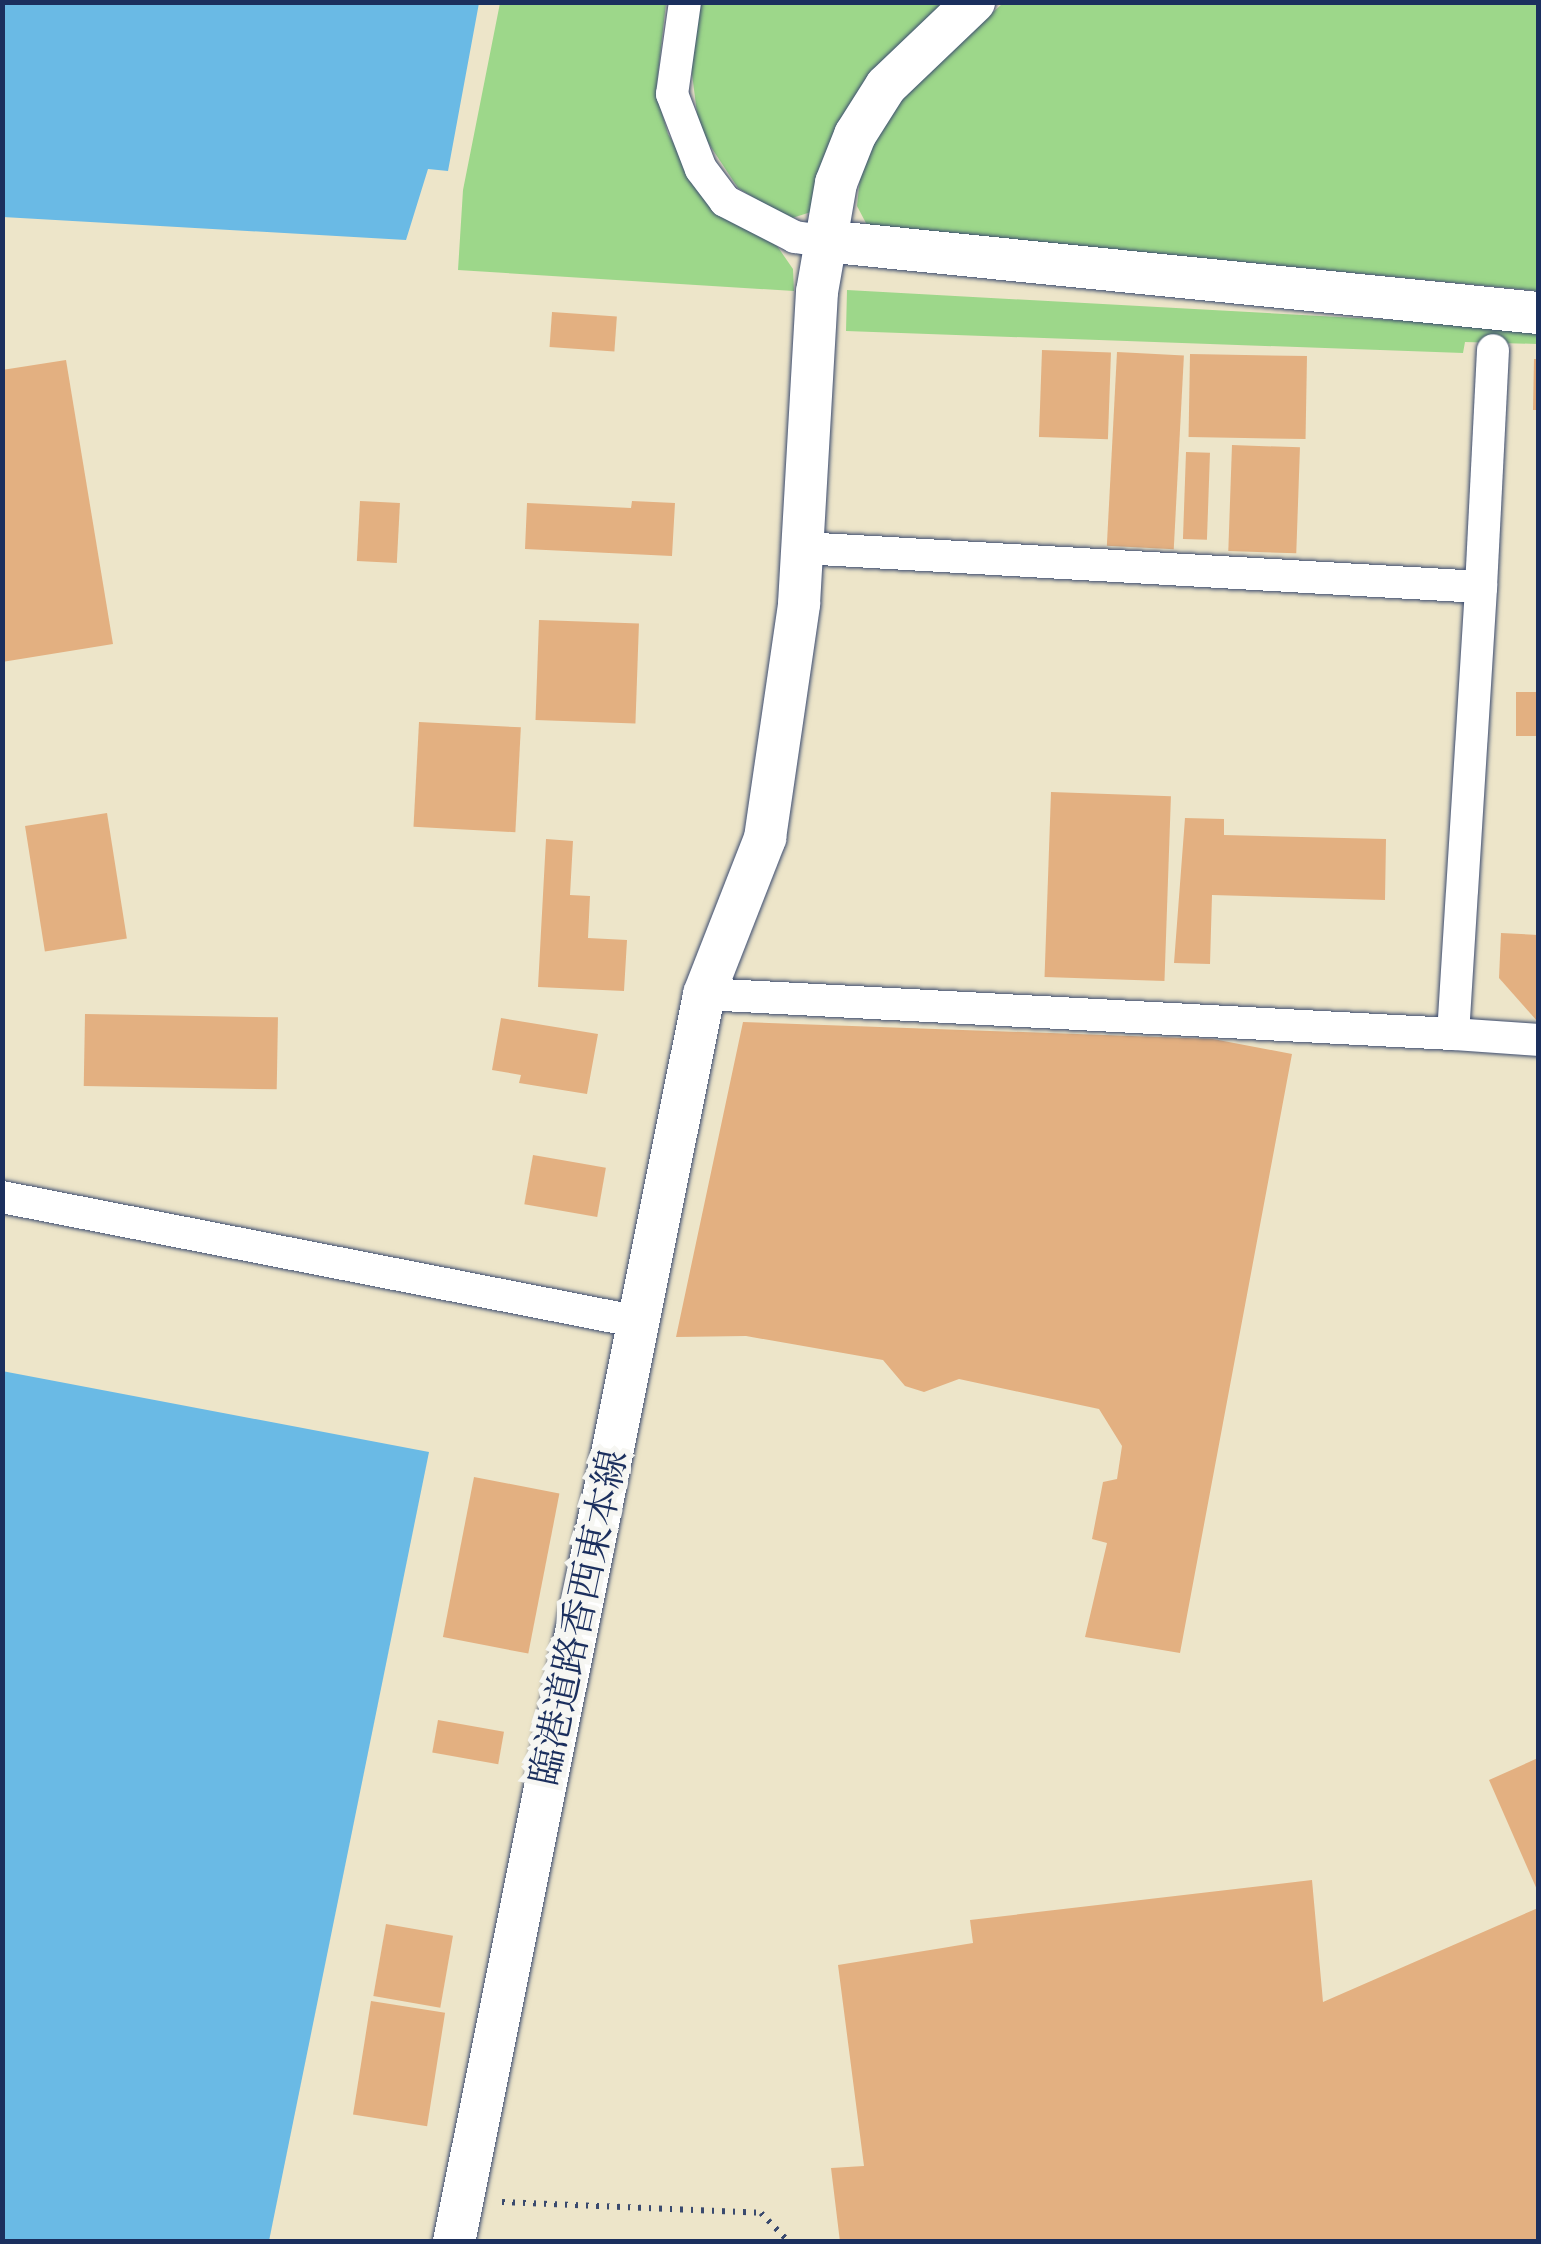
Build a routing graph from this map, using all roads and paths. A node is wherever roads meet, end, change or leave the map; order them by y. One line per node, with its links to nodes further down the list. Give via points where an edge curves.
1 (685, 2): 3 (street, via 672,94 701,169 725,202 795,236)
2 (974, 2): 3 (street, 臨港道路香西東本線, via 886,86 855,135)
3 (824, 241): 4 (street); 6 (street, 臨港道路香西東本線)
4 (1538, 313)
5 (1493, 350): 7 (street)
6 (803, 548): 7 (street); 8 (street, 臨港道路香西東本線, via 765,838)
7 (1481, 587): 9 (street)
8 (704, 994): 9 (street); 12 (street, 臨港道路香西東本線)
9 (1453, 1034): 10 (street)
10 (1538, 1040)
11 (2, 1197): 12 (street)
12 (639, 1322): 14 (street, 臨港道路香西東本線)
13 (496, 2202): 15 (path, via 761,2214)
14 (454, 2242)
15 (789, 2242)

